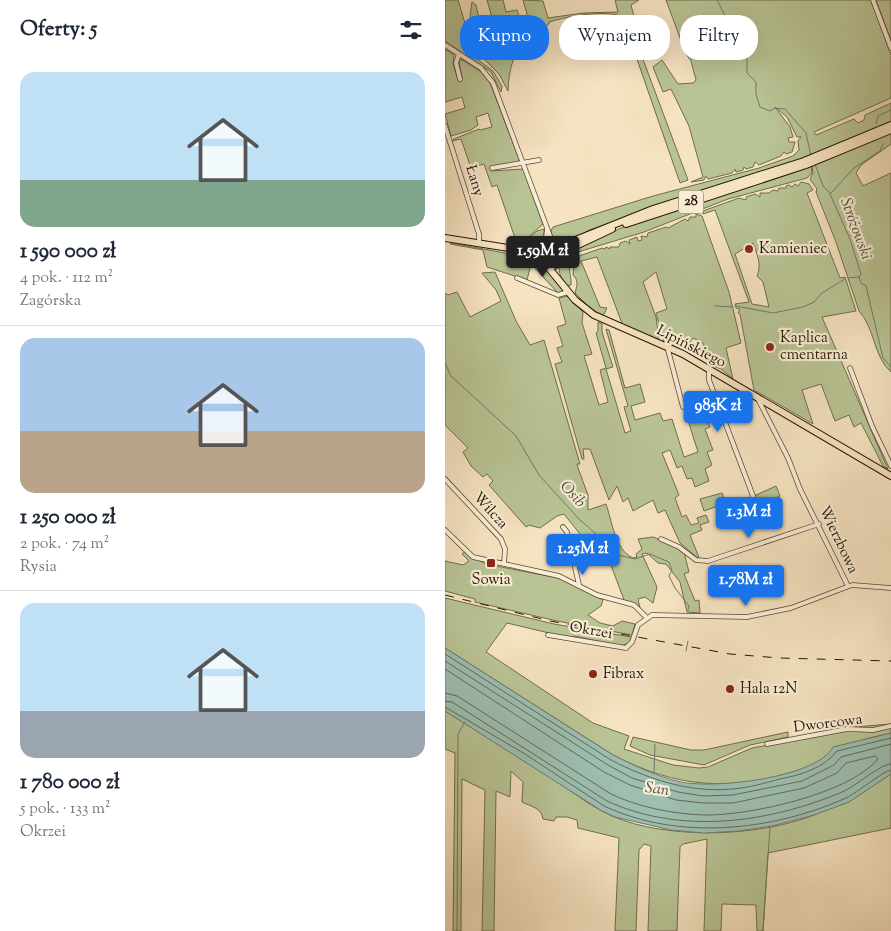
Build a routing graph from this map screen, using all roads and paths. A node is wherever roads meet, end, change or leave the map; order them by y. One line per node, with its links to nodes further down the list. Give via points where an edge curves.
1 (873, 0): 3 (street)
2 (445, 46): 4 (street)
3 (891, 48)
4 (459, 54): 5 (street, via 456,63); 11 (street, via 481,68 496,89)
5 (460, 79)
6 (891, 125): 9 (main road, 28)
7 (445, 126): 15 (street, Łany, via 479,234)
8 (891, 130): 9 (main road, 28)
9 (822, 157): 16 (main road, 28)
10 (539, 160): 11 (street)
11 (524, 164): 12 (street); 13 (street)
12 (492, 168)
13 (547, 227): 16 (street); 16 (street)
14 (445, 238): 15 (main road)
15 (479, 243): 17 (main road)
16 (554, 247): 17 (main road, 28); 18 (main road)
17 (538, 254): 19 (main road, Lipińskiego, via 541,264)
18 (557, 264): 19 (main road); 21 (main road, Lipińskiego)
19 (548, 267): 21 (main road, Lipińskiego)
20 (517, 278): 22 (street, via 558,295)
21 (562, 283): 22 (main road, Lipińskiego)
22 (568, 292): 23 (main road, Lipińskiego, via 599,318)
23 (667, 346): 25 (main road, Lipińskiego); 27 (street)
24 (850, 368): 28 (street)
25 (709, 369): 26 (main road, Lipińskiego); 31 (street, via 709,380)
26 (757, 396): 29 (main road, Lipińskiego); 32 (street, Wierzbowa)
27 (683, 407)
28 (891, 466)
29 (891, 476)
30 (445, 479): 36 (street, Wilcza, via 501,540 505,549)
31 (753, 496)
32 (819, 524): 35 (street, via 708,561 696,560); 38 (street, Wierzbowa)
33 (563, 527): 37 (street, via 567,532)
34 (445, 530): 36 (street, via 470,555)
35 (661, 539)
36 (503, 564): 37 (street, via 559,576)
37 (579, 585): 40 (street, via 634,605)
38 (848, 586): 39 (street); 40 (street, via 791,608 753,616)
39 (891, 588)
40 (646, 617): 41 (street, Okrzei, via 626,648)
41 (548, 635)
42 (891, 726): 43 (street, Dworcowa, via 873,730 854,728)
43 (767, 744)

